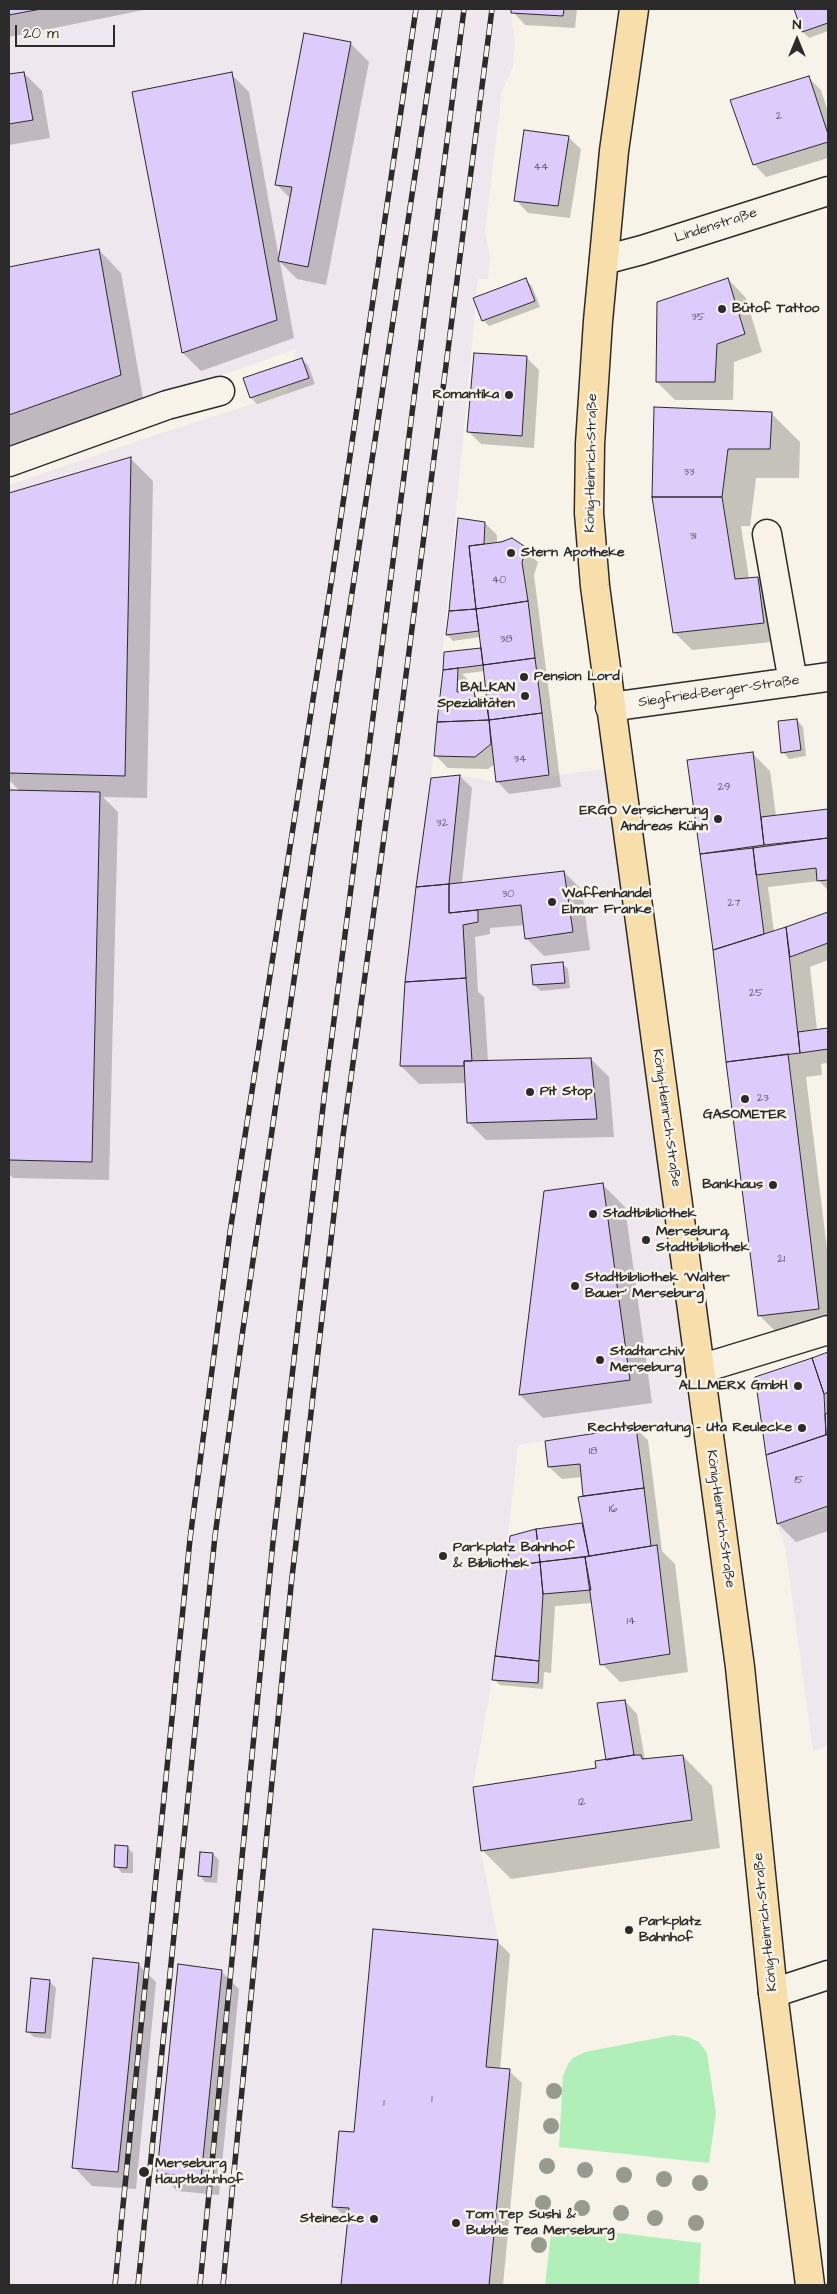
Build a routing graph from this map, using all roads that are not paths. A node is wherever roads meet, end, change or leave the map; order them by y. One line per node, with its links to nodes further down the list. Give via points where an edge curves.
1 (634, 9): 3 (main road, König-Heinrich-Straße, via 614,151)
2 (828, 191): 3 (street, Lindenstraße)
3 (604, 260): 9 (main road, König-Heinrich-Straße, via 590,444 589,513)
4 (220, 391): 5 (street, via 167,405)
5 (9, 462)
6 (768, 534): 8 (street)
7 (828, 677): 8 (street, Siegfried-Berger-Straße)
8 (792, 682): 9 (street, Siegfried-Berger-Straße)
9 (610, 707): 11 (main road, König-Heinrich-Straße)
10 (828, 1330): 11 (street)
11 (700, 1369): 13 (main road, König-Heinrich-Straße, via 741,1675)
12 (828, 1975): 13 (street)
13 (773, 1993): 14 (main road, König-Heinrich-Straße)
14 (810, 2285)

